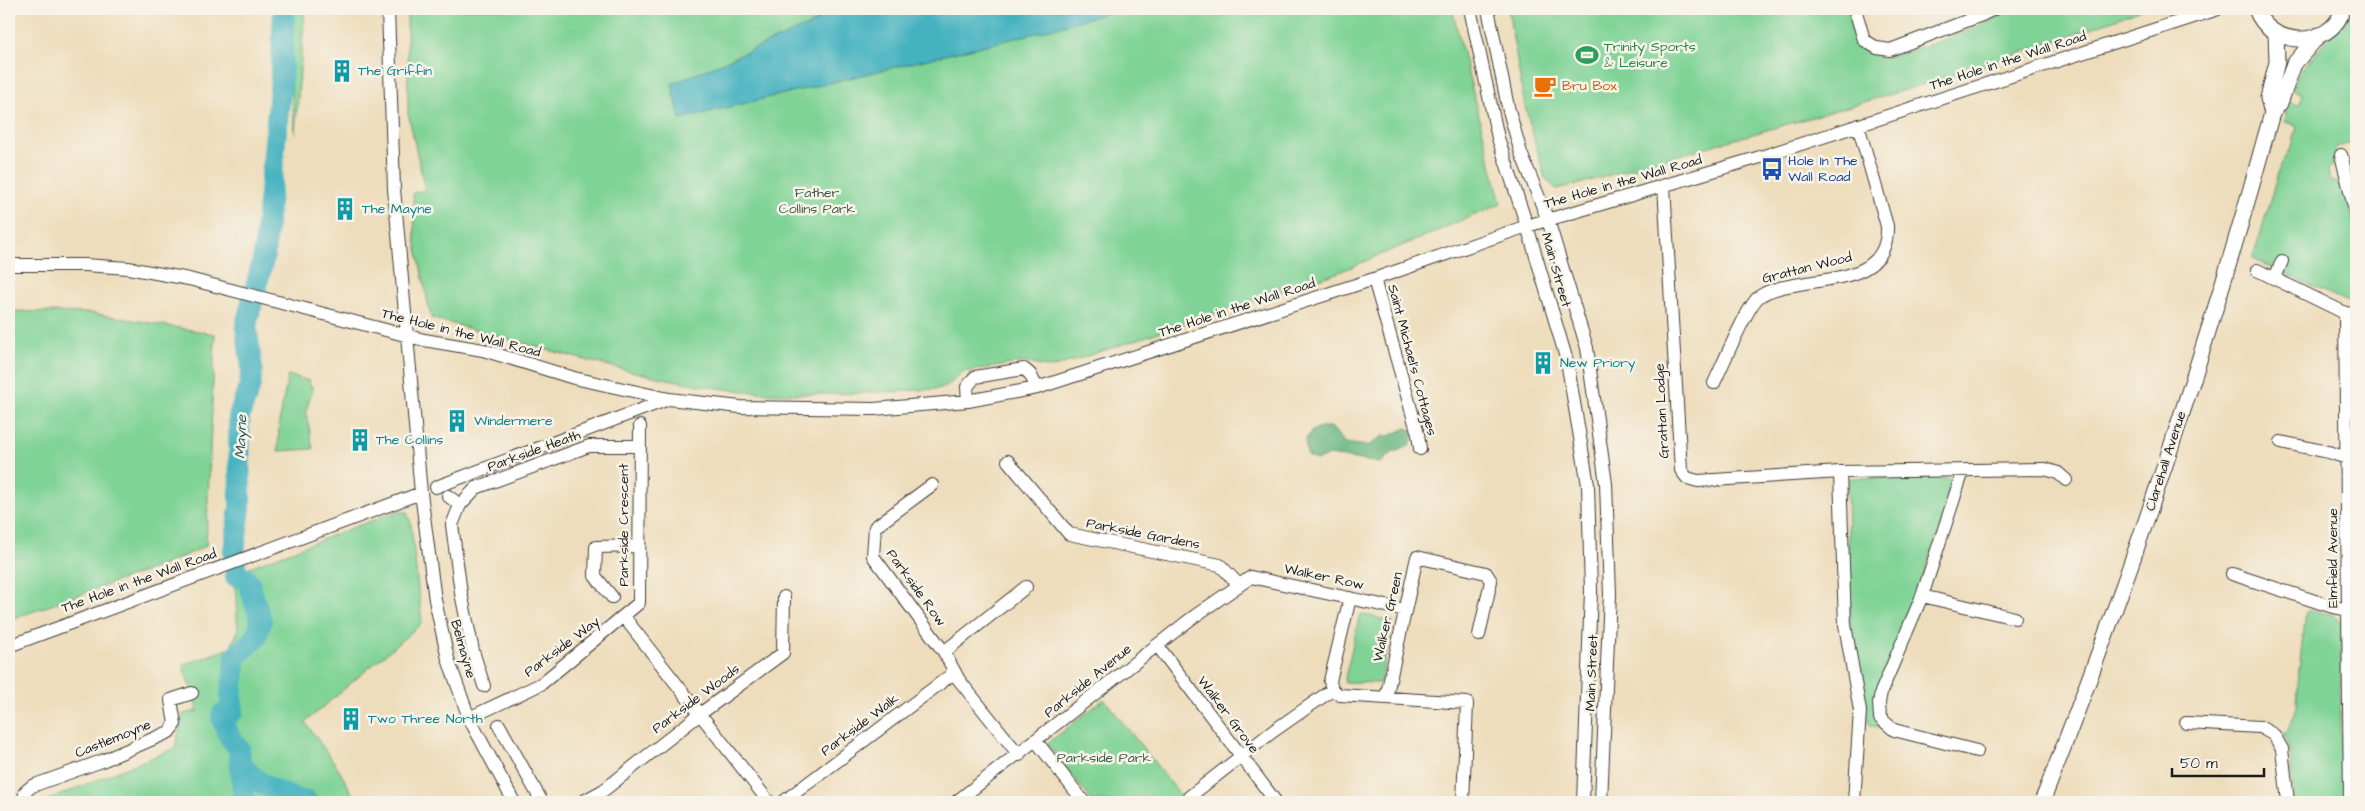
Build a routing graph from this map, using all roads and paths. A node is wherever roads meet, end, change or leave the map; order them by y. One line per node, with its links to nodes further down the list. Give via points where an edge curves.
1 (388, 9): 25 (street, Belmayne, via 394,189)
2 (1470, 9): 18 (street, Main Street, via 1498,138)
3 (1488, 9): 17 (street, Main Street, via 1511,118 1521,153)
4 (1856, 9): 5 (street, via 1864,40 1877,48 1890,50)
5 (1994, 9)
6 (2218, 9): 9 (street, The Hole in the Wall Road)
7 (2256, 9): 10 (main road, via 2268,28)
8 (2343, 9): 11 (main road, Clarehall Avenue, via 2334,25)
9 (2188, 12): 13 (street, The Hole in the Wall Road)
10 (2276, 33): 11 (main road, via 2296,40); 12 (main road, Clarehall Avenue, via 2277,62 2268,98)
11 (2319, 35): 12 (main road, Clarehall Avenue, via 2294,64 2280,103)
12 (2272, 113): 89 (main road, Clarehall Avenue, via 2215,311 2146,525)
13 (1858, 126): 15 (street, The Hole in the Wall Road); 26 (street, Grattan Wood, via 1887,226 1883,250 1870,264 1850,276 1758,296)
14 (2341, 155): 16 (street, via 2339,173)
15 (1664, 186): 17 (street, The Hole in the Wall Road); 37 (street, Grattan Lodge, via 1681,470 1687,478 1698,481)
16 (2356, 214)
17 (1548, 220): 18 (street, The Hole in the Wall Road); 39 (street, Main Street, via 1587,348)
18 (1528, 226): 23 (street, The Hole in the Wall Road); 41 (street, Main Street, via 1567,361)
19 (2282, 260): 22 (street)
20 (9, 265): 25 (street, The Hole in the Wall Road, via 128,268 220,286)
21 (2257, 270): 22 (street)
22 (2275, 278): 24 (street)
23 (1374, 279): 27 (street, The Hole in the Wall Road); 33 (street, Saint Michael's Cottages)
24 (2351, 314): 34 (street, Elmfield Avenue)
25 (405, 334): 28 (street, The Hole in the Wall Road, via 483,350 574,378); 43 (street, Belmayne)
26 (1714, 383)
27 (1037, 388): 29 (street, The Hole in the Wall Road); 29 (street, via 1024,369 975,378 967,387)
28 (670, 399): 29 (street, The Hole in the Wall Road, via 740,407 874,409); 42 (street)
29 (968, 401)
30 (640, 426): 32 (street, Parkside Crescent)
31 (2281, 442): 34 (street)
32 (640, 446): 45 (street, Parkside Heath, via 589,446 476,488); 46 (street, Parkside Crescent)
33 (1420, 449)
34 (2352, 460): 55 (street, Elmfield Avenue)
35 (1008, 461): 48 (street, Parkside Gardens, via 1069,534 1215,564 1228,571)
36 (1963, 471): 37 (street, Grattan Lodge); 38 (street, Grattan Lodge, via 2045,469); 50 (street)
37 (1840, 472): 88 (street, via 1845,625 1860,711)
38 (2066, 480)
39 (1606, 484): 41 (street); 87 (street, Main Street, via 1610,594)
40 (932, 485): 61 (street, Parkside Row, via 875,527 873,556)
41 (1588, 485): 86 (street, Main Street, via 1590,591)
42 (436, 487)
43 (421, 493): 60 (street, The Hole in the Wall Road); 68 (street, Belmayne, via 435,600 448,659)
44 (448, 496): 45 (street)
45 (460, 505): 63 (street, via 452,525 461,593)
46 (639, 546): 51 (street, via 596,547 595,576); 57 (street, Parkside Crescent, via 639,603)
47 (2232, 574): 55 (street, via 2333,608)
48 (1238, 584): 53 (street, Walker Row, via 1251,577); 59 (street, Parkside Avenue)
49 (1026, 587): 61 (street)
50 (1922, 596): 56 (street); 72 (street, via 1881,692 1880,718 1894,730)
51 (612, 597)
52 (784, 597): 67 (street, Parkside Woods, via 783,652)
53 (1350, 598): 54 (street, Walker Row); 64 (street, via 1330,681)
54 (1405, 610): 58 (street, Walker Green, via 1417,557 1486,573 1491,581); 66 (street, Walker Green)
55 (2352, 611): 91 (street, Elmfield Avenue)
56 (2015, 618)
57 (620, 620): 67 (street); 68 (street, Parkside Way, via 541,684)
58 (1479, 635)
59 (1157, 645): 71 (street, Parkside Avenue); 74 (street, Walker Grove)
60 (9, 646)
61 (944, 652): 62 (street, Parkside Row)
62 (955, 672): 73 (street, Parkside Row); 81 (street, Parkside Walk)
63 (484, 686)
64 (1332, 690): 66 (street, via 1340,695); 74 (street)
65 (192, 693): 76 (street, Castlemoyne, via 171,700 175,724 169,732 32,786 26,792)
66 (1386, 698): 85 (street, via 1467,703)
67 (700, 714): 79 (street, Parkside Woods, via 604,790); 80 (street)
68 (469, 718): 77 (street, Belmayne)
69 (2186, 722): 90 (street, via 2260,727 2274,735 2282,749)
70 (500, 725): 78 (street)
71 (1036, 741): 73 (street, Parkside Avenue); 83 (street)
72 (1977, 751)
73 (1019, 755): 82 (street, Parkside Avenue)
74 (1241, 756): 75 (street); 84 (street, Walker Grove)
75 (1189, 796)
76 (24, 802)
77 (514, 802)
78 (542, 802)
79 (582, 802)
80 (768, 802)
81 (783, 802)
82 (956, 802)
83 (1084, 802)
84 (1276, 802)
85 (1463, 802)
86 (1584, 802)
87 (1602, 802)
88 (1854, 802)
89 (2042, 802)
90 (2288, 802)
91 (2350, 802)

